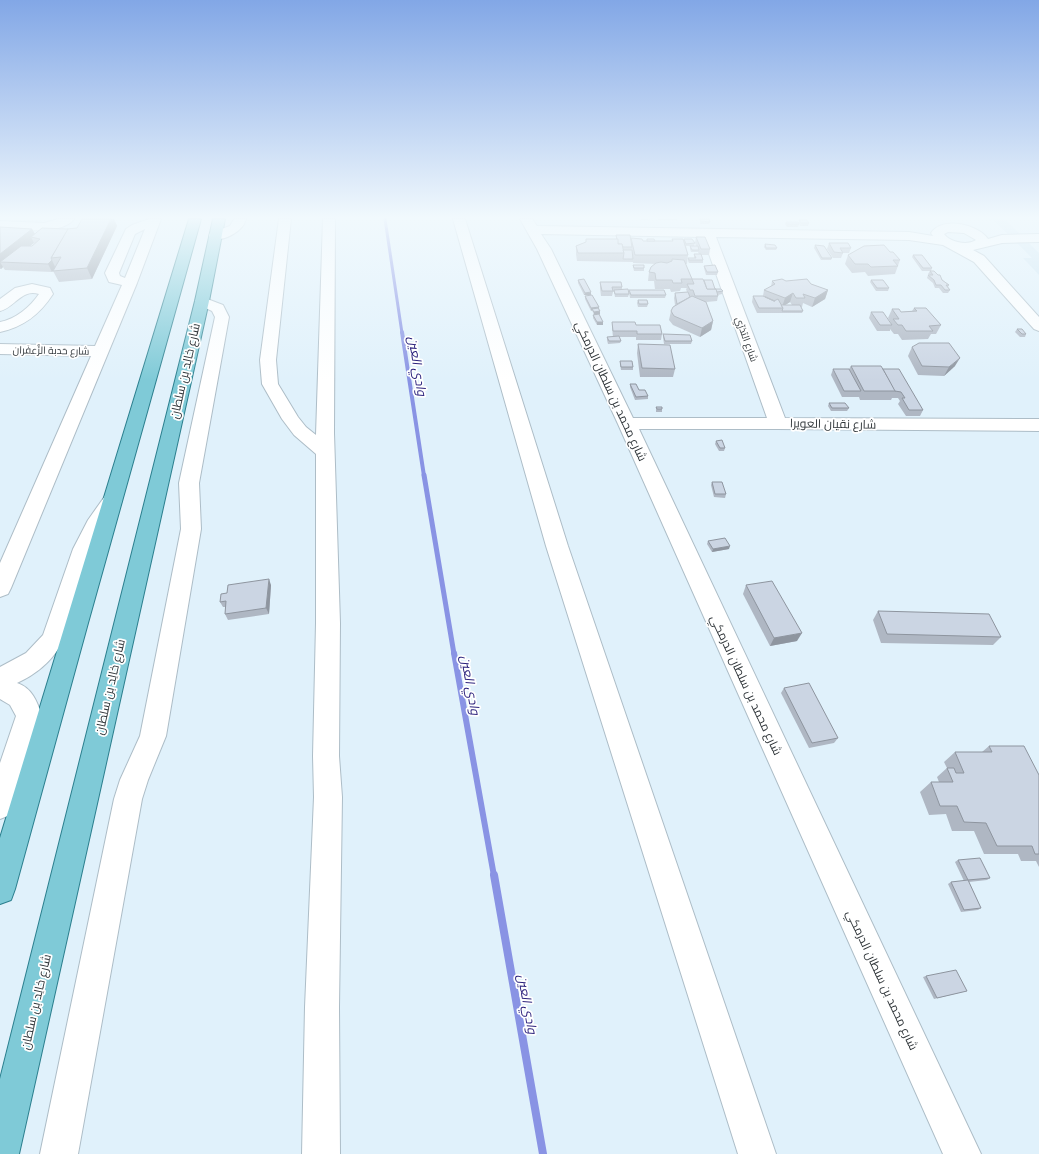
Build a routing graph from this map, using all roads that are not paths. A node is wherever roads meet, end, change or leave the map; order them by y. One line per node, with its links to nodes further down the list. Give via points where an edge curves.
1 (134, 273): 15 (street)
2 (179, 273): 20 (main road)
3 (208, 273): 10 (main road, شارع خالِد بن سلطان)
4 (278, 273): 19 (street, via 268,360 270,384 300,431)
5 (328, 273): 19 (street)
6 (475, 273): 29 (street, via 557,546)
7 (553, 273): 17 (street, شارع محمد بن سلطان الدرمكي)
8 (723, 273): 16 (street, شارع التذرّي)
9 (998, 273): 12 (street)
10 (202, 301): 26 (main road, شارع خالِد بن سلطان); 27 (street, via 218,308 222,317 189,483 191,529 153,736 134,780 127,807)
11 (0, 307): 13 (street, via 13,295 27,290 41,289 46,294 20,320)
12 (1039, 326)
13 (0, 327)
14 (0, 349): 15 (street, شارع حَدبة الزَّعفَران)
15 (101, 350): 21 (street)
16 (778, 423): 17 (street, شارع نقيان العويرا); 18 (street, شارع نقيان العويرا)
17 (626, 424): 30 (street, شارع محمد بن سلطان الدرمكي)
18 (1039, 425)
19 (325, 452): 28 (street, via 328,797)
20 (112, 501): 22 (street, via 94,526 80,554 52,641 40,656 23,669); 25 (main road)
21 (0, 588)
22 (0, 678)
23 (0, 688): 24 (street, via 15,692 25,702 29,716)
24 (0, 805)
25 (0, 889)
26 (0, 1154)
27 (59, 1154)
28 (321, 1154)
29 (757, 1154)
30 (962, 1154)

